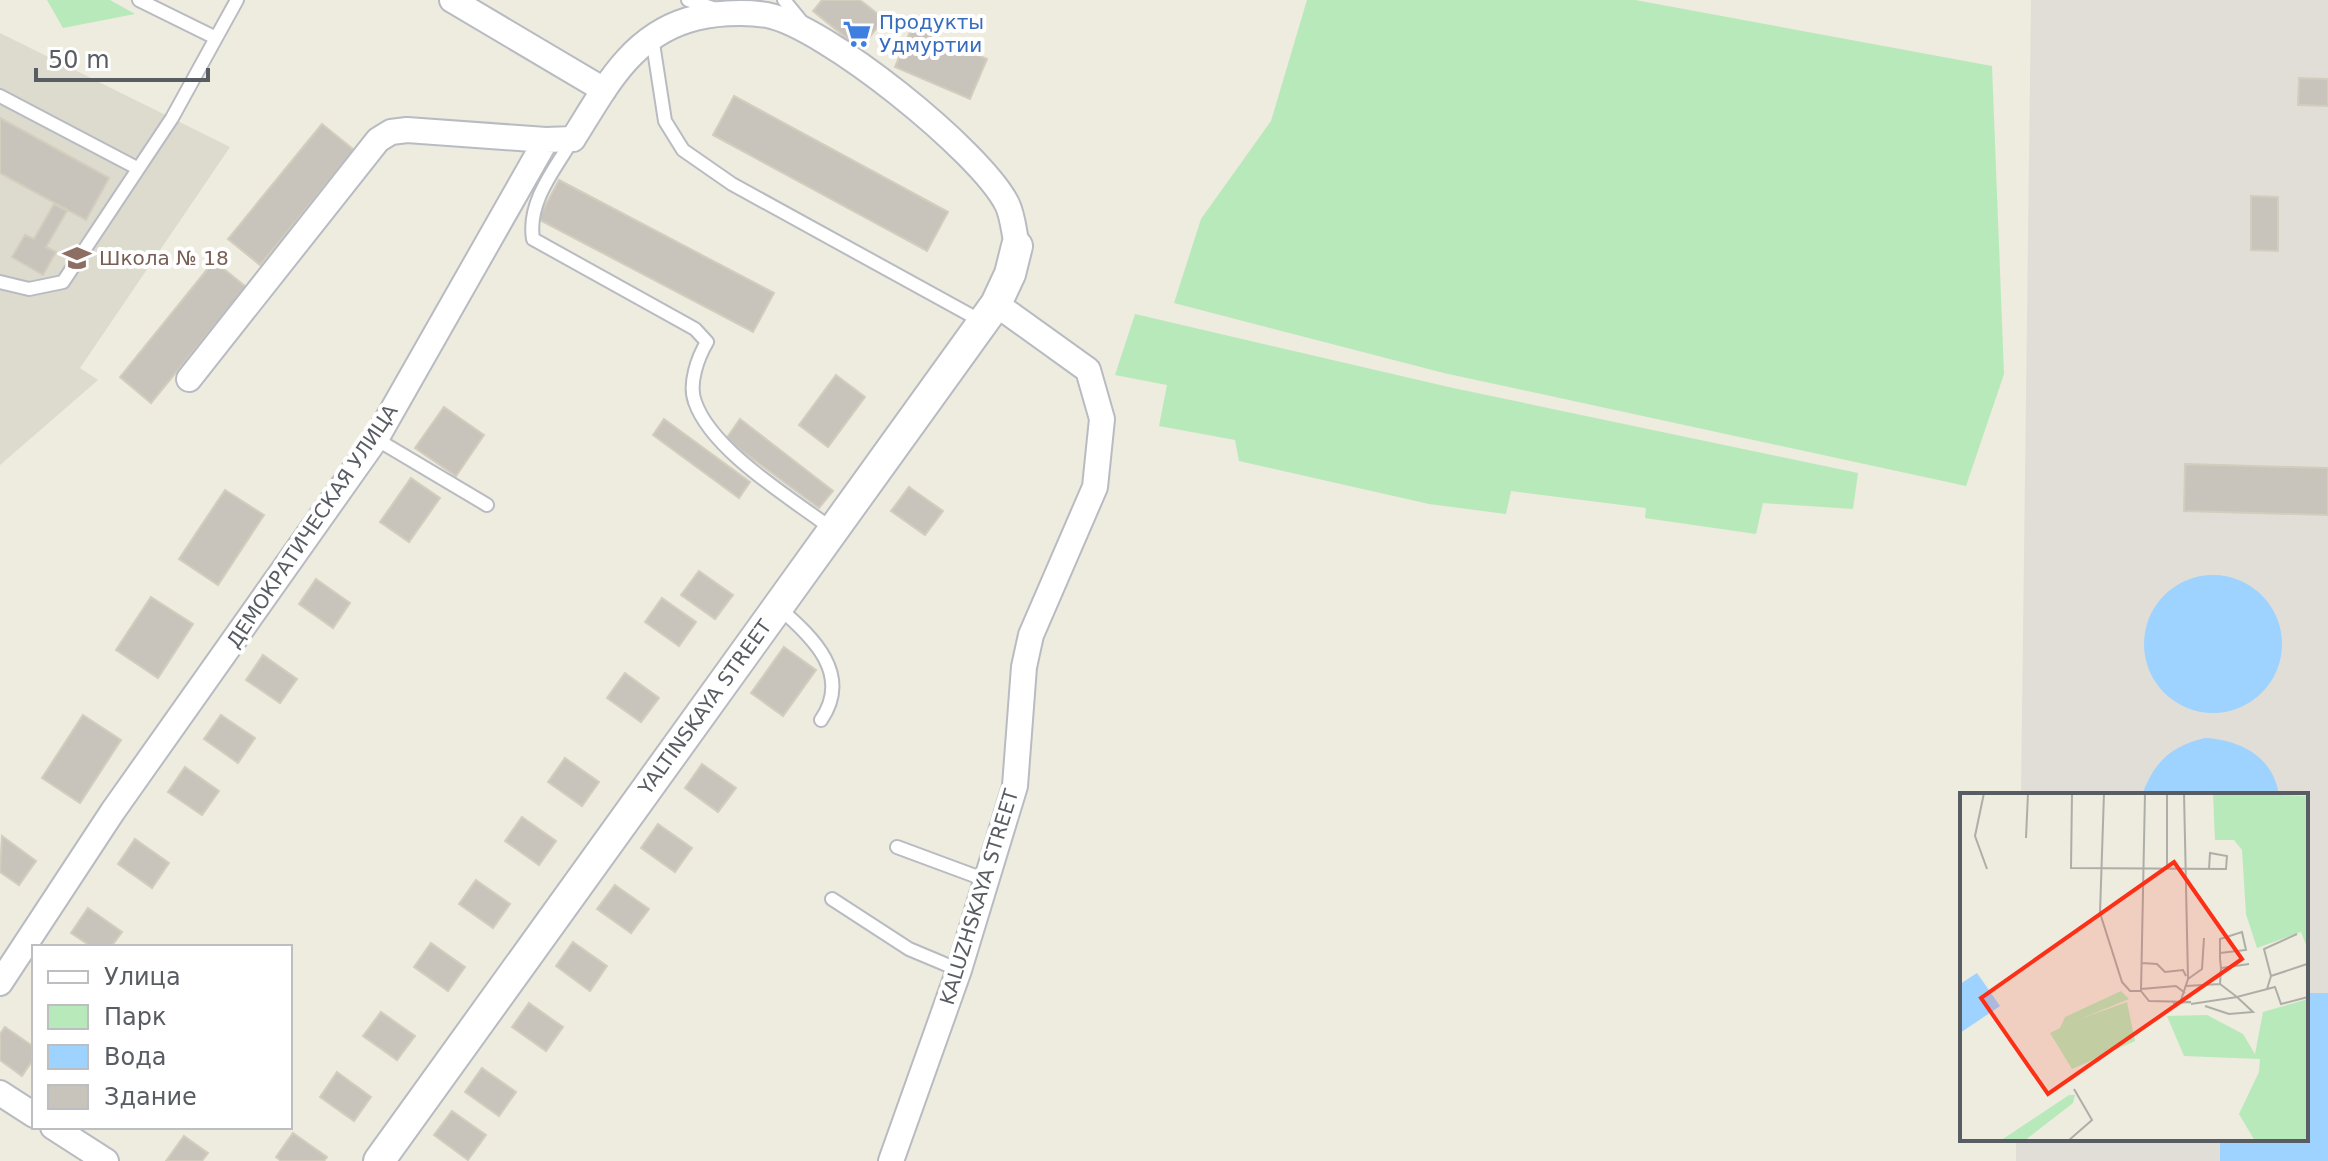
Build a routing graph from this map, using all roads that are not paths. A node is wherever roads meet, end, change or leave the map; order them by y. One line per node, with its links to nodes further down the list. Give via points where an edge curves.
1 (139, 0): 8 (lane)
2 (237, 0): 8 (lane)
3 (452, 0): 9 (street)
4 (784, 0): 6 (lane)
5 (689, 10): 6 (street, via 767,15); 7 (street)
6 (810, 30): 14 (street, via 949,137 991,179 1009,206)
7 (652, 37): 9 (street, via 623,60); 16 (lane, via 665,121 683,150 732,184)
8 (216, 38): 13 (lane)
9 (604, 90): 11 (street)
10 (0, 96): 13 (lane)
11 (573, 139): 12 (street); 20 (lane, via 537,200 530,224 533,239 695,329 707,342 698,357 694,400 714,434)
12 (546, 140): 17 (street, via 407,130 378,140); 18 (street, ДЕМОКРАТИЧЕСКАЯ УЛИЦА)
13 (137, 168): 15 (lane, via 63,282 29,289)
14 (1017, 246): 16 (street, YALTINSKAYA STREET)
15 (0, 282)
16 (990, 313): 20 (street, YALTINSKAYA STREET); 24 (street, KALUZHSKAYA STREET, via 1088,370 1102,419 1095,487 1031,635 1015,786)
17 (189, 379)
18 (376, 439): 19 (lane); 27 (street, ДЕМОКРАТИЧЕСКАЯ УЛИЦА, via 113,811)
19 (487, 505)
20 (832, 529): 21 (street, YALTINSKAYA STREET)
21 (777, 606): 22 (lane, via 828,658 835,686); 32 (street, YALTINSKAYA STREET)
22 (821, 720)
23 (897, 847): 24 (lane)
24 (986, 880): 26 (street, KALUZHSKAYA STREET)
25 (832, 899): 26 (lane, via 909,949)
26 (959, 970): 33 (street, KALUZHSKAYA STREET)
27 (0, 983)
28 (0, 1093): 29 (street)
29 (32, 1114)
30 (56, 1129): 31 (street)
31 (96, 1158)
32 (379, 1161)
33 (891, 1161)

